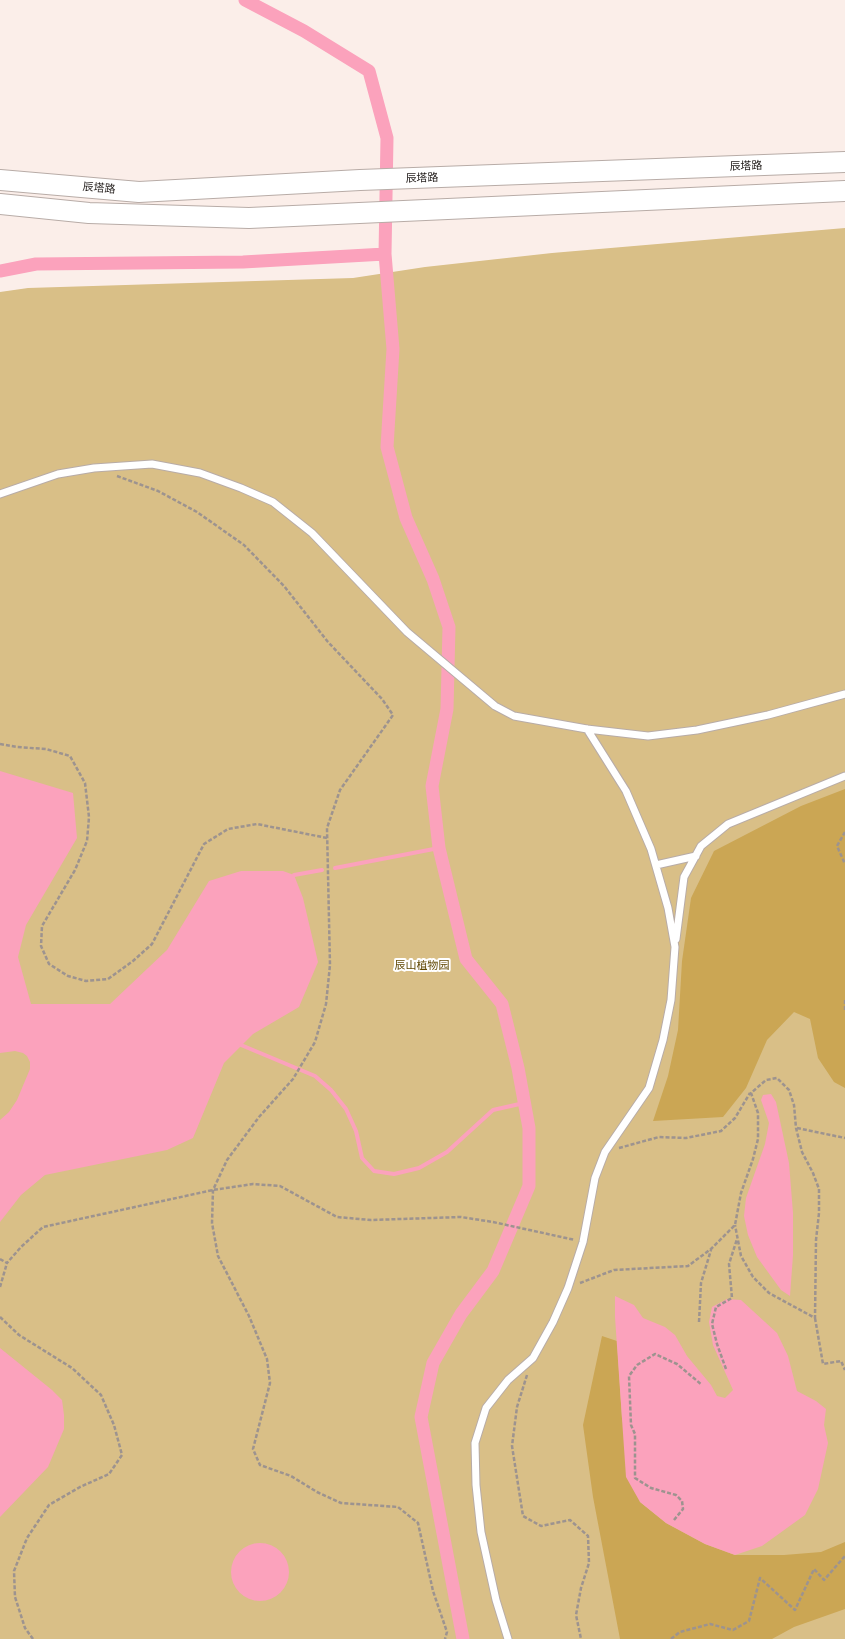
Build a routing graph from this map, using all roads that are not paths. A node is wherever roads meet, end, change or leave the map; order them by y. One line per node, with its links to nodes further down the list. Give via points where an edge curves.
1 (845, 162): 2 (main road, 辰塔路, via 360,180 139,192)
2 (0, 180)
3 (845, 191): 4 (main road, via 249,218 89,213)
4 (0, 204)
5 (0, 494): 7 (lane, via 58,474 94,468 152,464 200,473 273,502 312,533 407,632 495,706 514,716)
6 (845, 694): 7 (lane, via 768,715 697,730 648,736)
7 (588, 729): 10 (lane, via 626,791)
8 (845, 776): 9 (lane, via 728,824 701,846)
9 (696, 856): 10 (lane); 11 (lane, via 684,877)
10 (656, 865): 11 (lane)
11 (675, 947): 12 (lane, via 671,1000 649,1088 605,1152 595,1178 583,1242 568,1288 553,1322 533,1358 508,1380 486,1408 475,1443 481,1532 496,1600)
12 (508, 1639)

